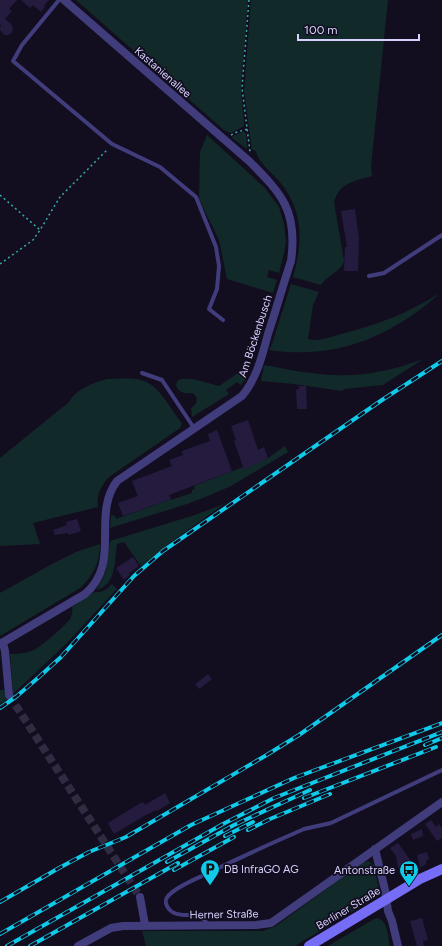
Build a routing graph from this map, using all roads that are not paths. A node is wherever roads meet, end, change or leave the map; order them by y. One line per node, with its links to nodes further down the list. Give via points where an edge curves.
1 (59, 0): 6 (lane, via 22,45 13,61 112,144 160,167 196,197 216,247 219,266 217,289 209,309)
2 (64, 0): 3 (street, Kastanienallee)
3 (249, 161): 8 (street, Am Böckenbusch, via 279,193 287,209 292,223 291,261 250,387 242,396)
4 (442, 235): 5 (lane, via 384,272)
5 (369, 276)
6 (223, 320)
7 (142, 374): 8 (lane, via 162,380)
8 (194, 428): 9 (street, Am Böckenbusch, via 112,487 107,508 102,571 91,589)
9 (2, 643): 10 (street, via 6,651)
10 (9, 695)
11 (442, 770): 18 (lane, via 331,823 304,829 221,867 188,883 166,898 165,903 174,914 203,917)
12 (442, 802): 13 (street, Herner Straße)
13 (375, 849): 16 (street); 18 (street, Herner Straße, via 271,922 256,925)
14 (442, 868): 16 (main road, Berliner Straße)
15 (140, 898): 17 (street)
16 (386, 900): 20 (main road, Berliner Straße); 21 (street)
17 (146, 925): 18 (street, Herner Straße); 19 (street, Herner Straße, via 111,928)
18 (207, 926)
19 (78, 946)
20 (309, 946)
21 (398, 946)

